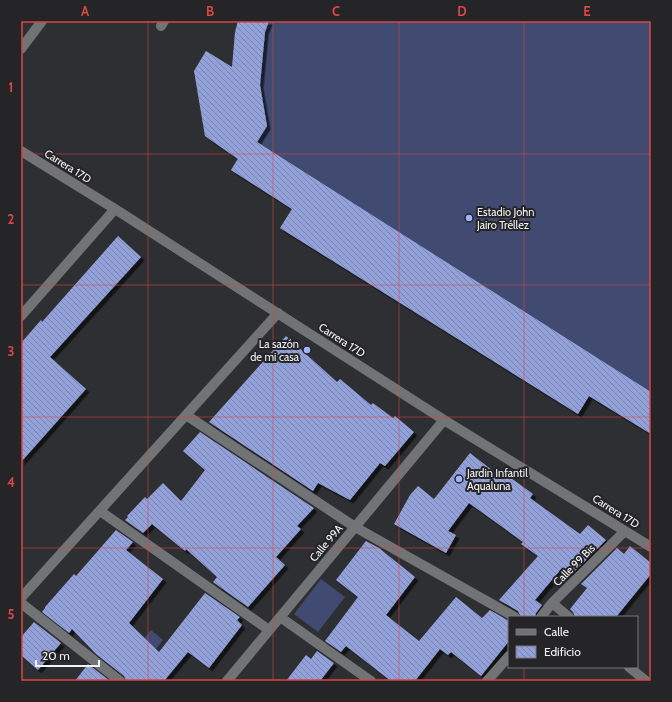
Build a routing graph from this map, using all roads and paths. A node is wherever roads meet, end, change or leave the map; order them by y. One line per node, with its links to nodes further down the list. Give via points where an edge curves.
1 (42, 21): 2 (street)
2 (21, 49)
3 (21, 152): 4 (street, Carrera 17D)
4 (115, 209): 5 (street, Carrera 17D); 6 (street)
5 (278, 313): 7 (street); 8 (street, Carrera 17D)
6 (21, 316)
7 (186, 415): 9 (street); 10 (street)
8 (444, 420): 10 (street, Calle 99A); 11 (street, Carrera 17D)
9 (100, 511): 13 (street); 20 (street)
10 (355, 527): 16 (street); 19 (street, Calle 99A)
11 (625, 531): 12 (street, Carrera 17D); 15 (street, Calle 99 Bis)
12 (651, 547)
13 (21, 598)
14 (21, 603): 23 (street)
15 (552, 603): 17 (street, Calle 99 Bis); 18 (street)
16 (514, 616)
17 (542, 616)
18 (568, 616)
19 (280, 617): 20 (street, Calle 99A); 25 (street)
20 (269, 630): 24 (street, Calle 99A)
21 (508, 657): 26 (street)
22 (630, 668): 27 (street)
23 (120, 681)
24 (227, 681)
25 (371, 681)
26 (487, 681)
27 (646, 681)

